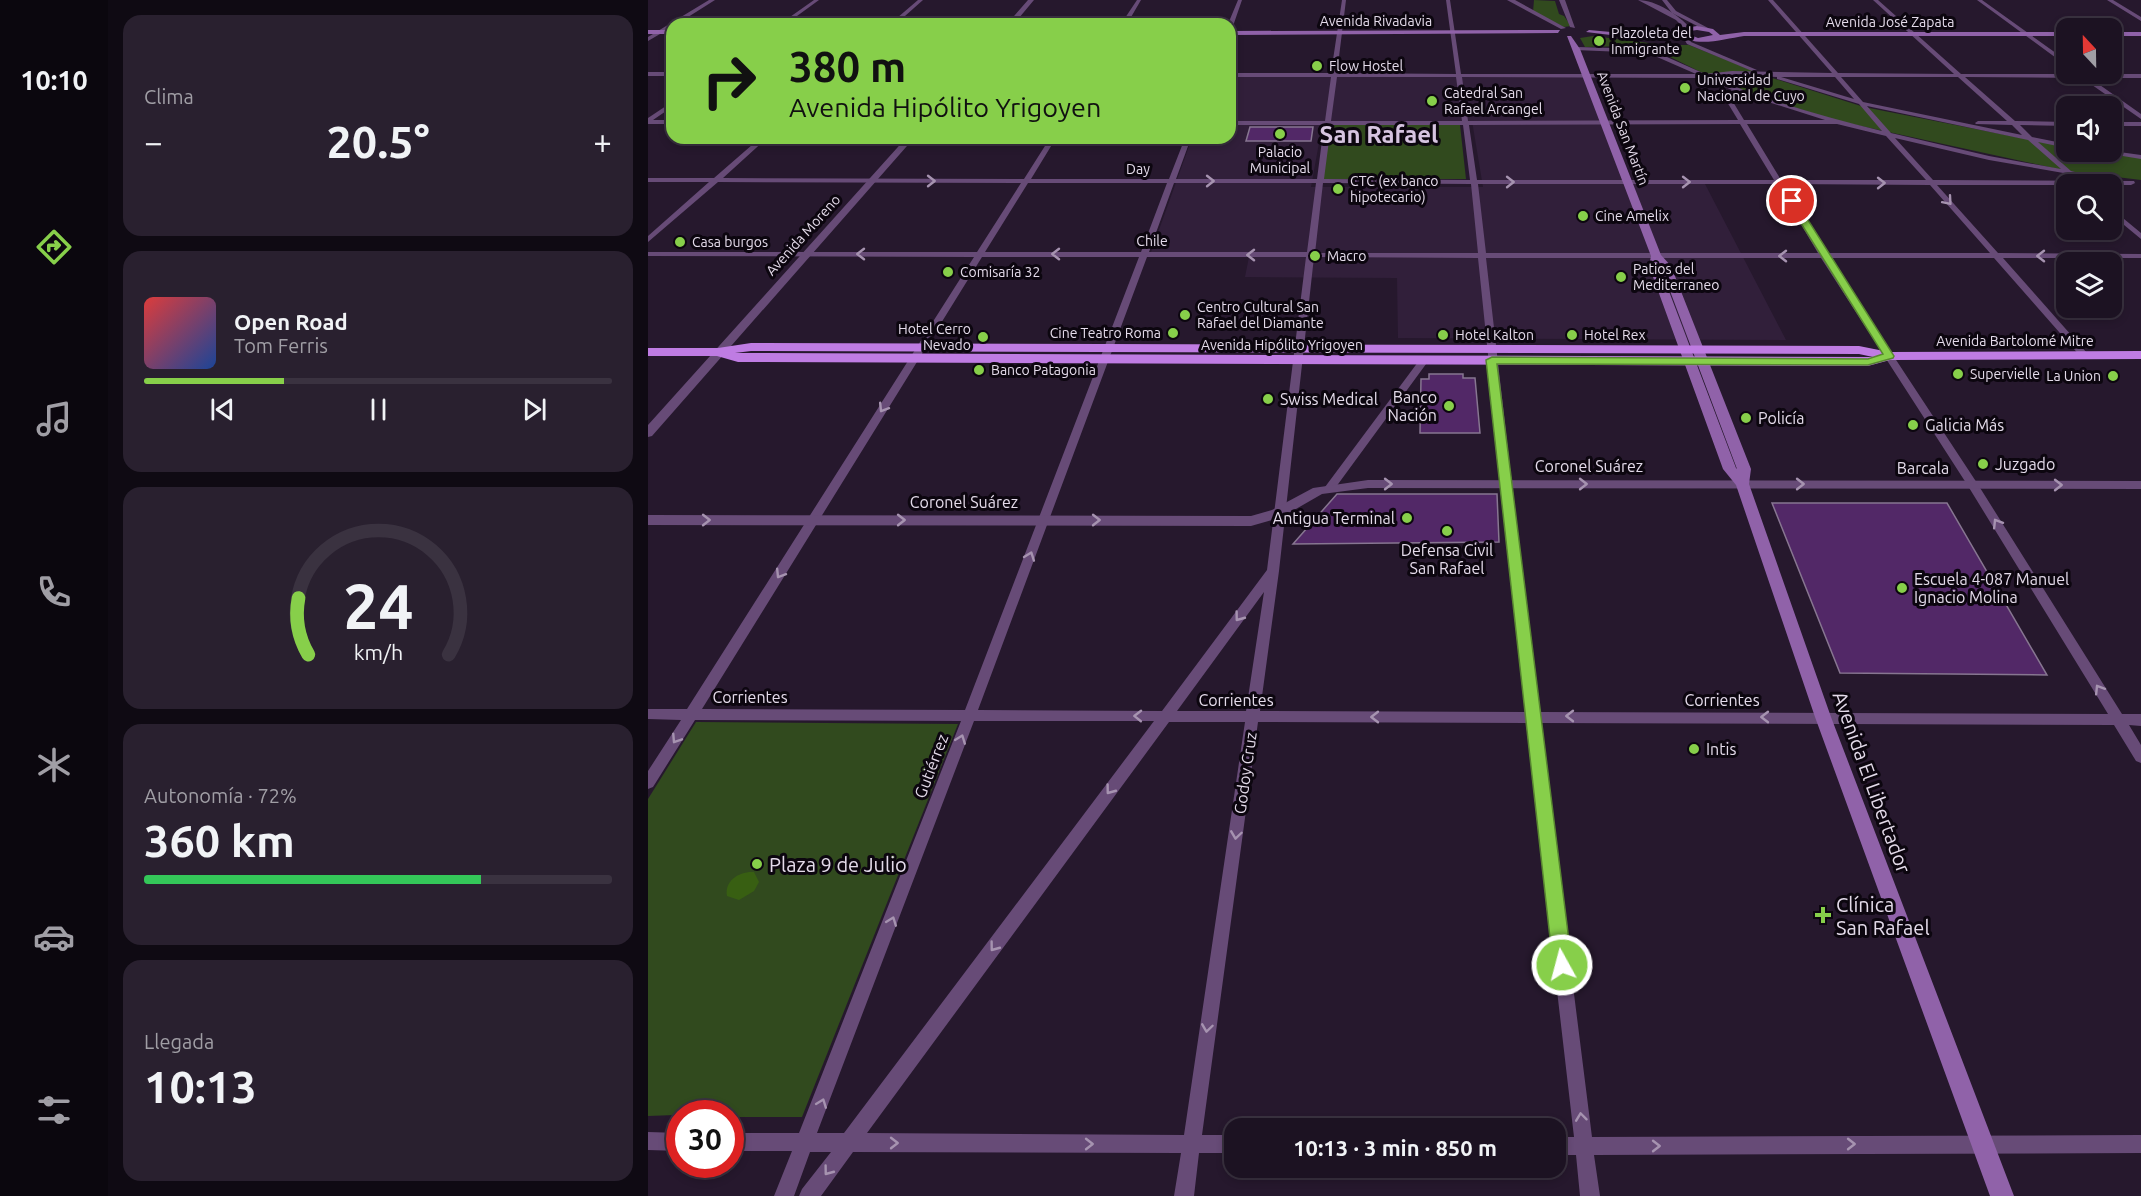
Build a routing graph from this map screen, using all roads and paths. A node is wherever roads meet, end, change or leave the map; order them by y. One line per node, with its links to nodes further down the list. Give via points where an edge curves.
1 (713, 0): 21 (street)
2 (817, 0): 22 (street)
3 (921, 0): 23 (street)
4 (1031, 0): 24 (street)
5 (1139, 0): 25 (street)
6 (1240, 0): 26 (street)
7 (1344, 0): 36 (street, Godoy Cruz)
8 (1448, 0): 37 (street)
9 (1510, 0): 19 (street)
10 (1556, 0): 20 (street)
11 (1562, 0): 20 (street)
12 (1641, 0): 30 (street)
13 (1664, 0): 45 (street, via 1674,12)
14 (1770, 0): 39 (street)
15 (1875, 0): 40 (street)
16 (1978, 0): 41 (street)
17 (2109, 0): 27 (street)
18 (1532, 1): 19 (street)
19 (1533, 12): 31 (street)
20 (1568, 15): 28 (street)
21 (682, 18)
22 (792, 18)
23 (900, 18)
24 (1015, 18)
25 (1128, 18)
26 (1233, 18)
27 (2141, 19)
28 (1573, 27): 31 (main road); 38 (main road)
29 (666, 28): 33 (street)
30 (1688, 28): 45 (main road, Avenida José Zapata); 46 (main road, Avenida José Zapata)
31 (1560, 31): 37 (main road, Avenida Rivadavia); 48 (main road)
32 (648, 32): 33 (main road)
33 (660, 32): 34 (main road); 47 (street)
34 (666, 32)
35 (1236, 33): 36 (main road, Avenida Rivadavia)
36 (1339, 33): 37 (main road, Avenida Rivadavia); 60 (street, Godoy Cruz)
37 (1453, 33): 61 (street)
38 (1589, 33): 46 (main road, Avenida José Zapata); 48 (main road); 49 (main road)
39 (1800, 34): 40 (main road, Avenida José Zapata); 45 (main road, Avenida José Zapata); 62 (street)
40 (1912, 34): 41 (main road, Avenida José Zapata); 63 (street)
41 (2025, 34): 42 (main road, Avenida José Zapata); 52 (street)
42 (2056, 34)
43 (2122, 34): 44 (main road)
44 (2141, 34)
45 (1710, 36): 46 (main road, Avenida José Zapata); 51 (street, via 1701,44)
46 (1685, 38): 50 (main road, Avenida José Zapata); 51 (street)
47 (648, 39)
48 (1574, 42): 65 (main road, Avenida San Martín); 66 (street, via 1649,51)
49 (1665, 43)
50 (1677, 44)
51 (1708, 51): 53 (street)
52 (2056, 56)
53 (1738, 64): 54 (street); 57 (street)
54 (1732, 73): 57 (street); 66 (street)
55 (648, 74): 56 (street)
56 (666, 74)
57 (1765, 74): 62 (street); 70 (street)
58 (2056, 74): 63 (street)
59 (1236, 75): 60 (street)
60 (1334, 75): 61 (street); 77 (street, Godoy Cruz)
61 (1459, 75): 65 (street); 78 (street)
62 (1836, 75): 63 (street); 70 (street)
63 (1958, 75): 82 (street)
64 (2122, 75): 67 (street)
65 (1587, 76): 66 (street); 79 (main road, Avenida San Martín)
66 (1704, 76): 69 (street)
67 (2141, 76)
68 (2095, 84): 72 (street)
69 (1736, 90): 75 (street); 80 (street, via 1727,97)
70 (1861, 103): 81 (street); 86 (street)
71 (666, 108): 73 (street)
72 (2141, 117)
73 (648, 122): 74 (street)
74 (666, 122)
75 (1837, 122): 80 (street); 86 (street)
76 (1236, 123): 77 (street)
77 (1327, 123): 78 (street); 101 (street, Godoy Cruz)
78 (1466, 123): 79 (street); 102 (street)
79 (1605, 123): 80 (street); 103 (main road, Avenida San Martín)
80 (1741, 123): 105 (street)
81 (1949, 123): 82 (street); 87 (street)
82 (2013, 124): 83 (street); 87 (street)
83 (2056, 124)
84 (2122, 124): 85 (street)
85 (2141, 124)
86 (1889, 135): 95 (street); 106 (street)
87 (2032, 140): 92 (street); 95 (street)
88 (757, 144): 97 (street)
89 (905, 144): 98 (street, Avenida Moreno)
90 (1049, 144): 99 (street)
91 (1186, 144): 100 (street, Gutiérrez)
92 (2056, 144)
93 (2122, 155): 94 (street)
94 (2141, 157)
95 (2070, 174)
96 (648, 180): 97 (street, Day)
97 (716, 180): 98 (street, Day); 113 (street)
98 (872, 180): 99 (street, Day, one-way to 99); 116 (street, Avenida Moreno)
99 (1026, 181): 100 (street, Day); 115 (street)
100 (1172, 181): 101 (street, Day, one-way to 101); 117 (street, Gutiérrez)
101 (1320, 182): 102 (street, Day); 118 (street, Godoy Cruz)
102 (1474, 182): 103 (street, Day, one-way to 103); 119 (street)
103 (1628, 182): 105 (street, Day, one-way to 105); 120 (main road, Avenida San Martín)
104 (2122, 182): 108 (street)
105 (1781, 183): 106 (street, Day, one-way to 106); 121 (street)
106 (1932, 183): 109 (street, Day); 122 (street, one-way to 122)
107 (2122, 183): 108 (street, Day)
108 (2131, 183): 110 (street)
109 (2056, 184)
110 (2141, 184)
111 (2122, 220): 112 (street)
112 (2141, 237)
113 (648, 240)
114 (648, 254): 116 (street, Chile)
115 (978, 254): 116 (street, Chile, one-way to 116); 117 (street, Chile, one-way to 115); 126 (street)
116 (806, 255): 125 (street, Avenida Moreno)
117 (1144, 255): 118 (street, Chile, one-way to 117); 127 (street, Gutiérrez)
118 (1310, 255): 119 (street, Chile); 128 (street, Godoy Cruz)
119 (1482, 255): 120 (street, Chile); 129 (street)
120 (1656, 256): 121 (street, Chile, one-way to 120); 130 (main road, Avenida San Martín, via 1654,266)
121 (1824, 256): 122 (street, Chile); 132 (street)
122 (1996, 256): 123 (street, Chile, one-way to 122); 131 (street)
123 (2141, 256)
124 (648, 352): 125 (highway, Avenida Hipólito Yrigoyen)
125 (718, 352): 126 (highway, Avenida Hipólito Yrigoyen, via 738,358); 135 (street, Avenida Moreno)
126 (917, 353): 127 (highway, Avenida Hipólito Yrigoyen); 143 (street, one-way to 143)
127 (1106, 354): 128 (highway, Avenida Hipólito Yrigoyen); 144 (street, Gutiérrez)
128 (1297, 354): 129 (highway, Avenida Hipólito Yrigoyen); 134 (highway, Avenida Hipólito Yrigoyen); 141 (street, Godoy Cruz)
129 (1491, 355): 130 (highway, Avenida Hipólito Yrigoyen); 134 (highway, Avenida Hipólito Yrigoyen); 136 (street)
130 (1694, 355): 132 (highway, Avenida Bartolomé Mitre, via 1868,362); 137 (main road, Avenida El Libertador, via 1730,469)
131 (2084, 355): 132 (highway, Avenida Bartolomé Mitre); 133 (highway, Avenida Bartolomé Mitre)
132 (1889, 356): 138 (street)
133 (2141, 356)
134 (1424, 360): 140 (street)
135 (648, 433)
136 (1507, 484): 137 (street, Coronel Suárez, one-way to 137); 140 (street, Coronel Suárez, one-way to 136, via 1368,484); 150 (street)
137 (1742, 484): 138 (street, Barcala, one-way to 138); 152 (main road, Avenida El Libertador)
138 (1973, 485): 139 (street, Barcala, one-way to 139); 153 (street, one-way to 138)
139 (2141, 485)
140 (1329, 489): 141 (street, Coronel Suárez, via 1312,494)
141 (1280, 515): 144 (street, Coronel Suárez, one-way to 141, via 1251,521); 145 (street, Godoy Cruz)
142 (648, 520): 143 (street, Coronel Suárez, one-way to 143)
143 (814, 520): 144 (street, Coronel Suárez, one-way to 144); 147 (street, one-way to 147)
144 (1043, 520): 148 (street, Gutiérrez, one-way to 144)
145 (1274, 570): 149 (street, one-way to 149); 151 (street, Godoy Cruz)
146 (648, 714): 147 (street, Corrientes)
147 (692, 714): 148 (street, Corrientes); 156 (street, one-way to 156)
148 (970, 714): 149 (street, Corrientes, one-way to 148); 160 (street, Gutiérrez, one-way to 148)
149 (1165, 716): 151 (street, Corrientes); 161 (street, one-way to 161)
150 (1532, 716): 151 (street, Corrientes, one-way to 151); 152 (street, Corrientes, one-way to 150); 167 (street, one-way to 150)
151 (1253, 717): 162 (street, Godoy Cruz, one-way to 162)
152 (1823, 717): 153 (street, Corrientes); 164 (main road, Avenida El Libertador)
153 (2118, 720): 154 (street, Corrientes); 155 (street)
154 (2141, 720)
155 (2141, 757)
156 (648, 783)
157 (648, 1141): 158 (street)
158 (666, 1142)
159 (744, 1142): 160 (street)
160 (807, 1142): 161 (street); 168 (street, Gutiérrez)
161 (849, 1142): 162 (street, one-way to 162); 169 (street, one-way to 169)
162 (1190, 1144): 163 (street); 170 (street, Godoy Cruz)
163 (1224, 1144)
164 (1982, 1144): 165 (street); 167 (street, one-way to 164); 172 (main road, Avenida El Libertador)
165 (2141, 1144)
166 (1566, 1146): 167 (street)
167 (1584, 1146): 171 (street)
168 (784, 1196)
169 (809, 1196)
170 (1184, 1196)
171 (1590, 1196)
172 (2002, 1196)

